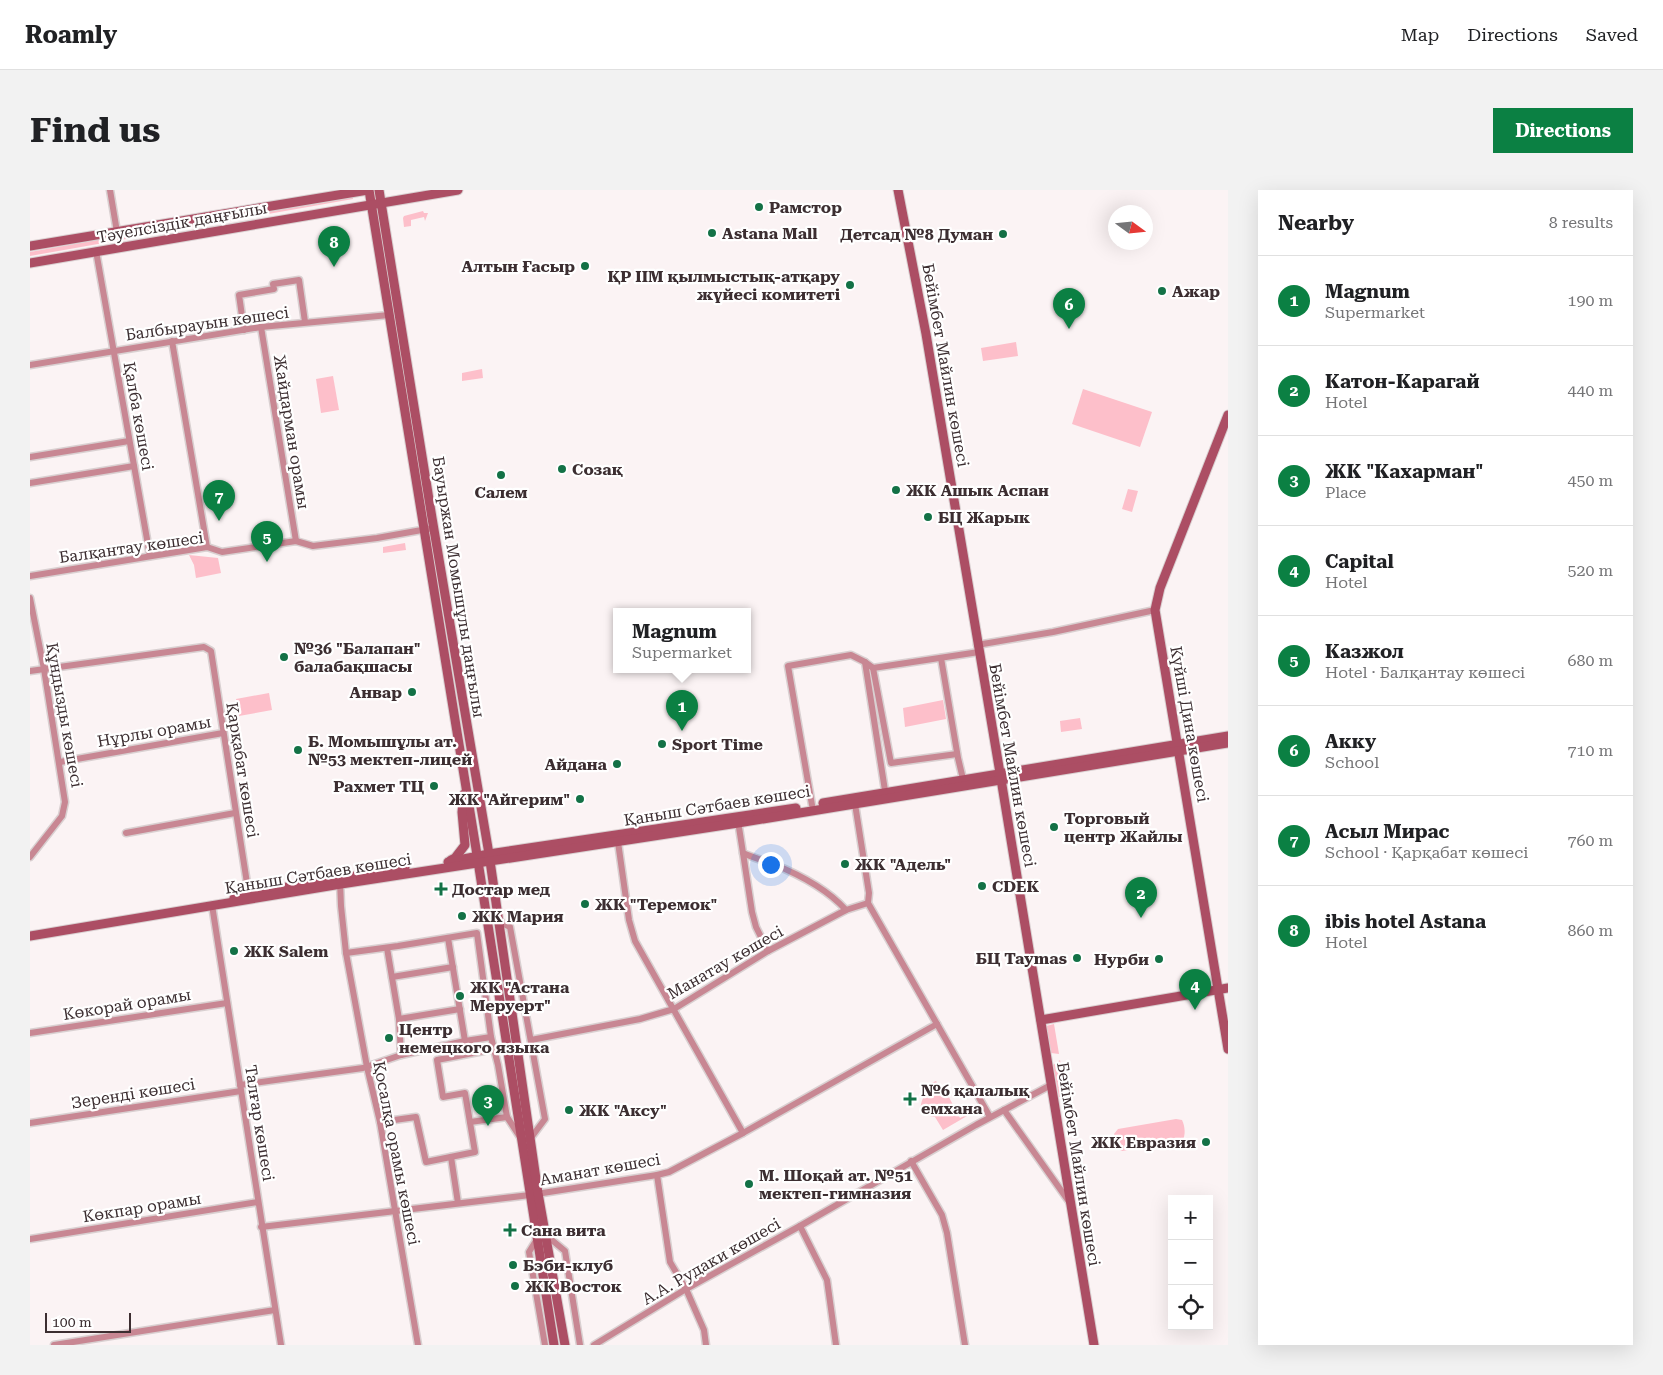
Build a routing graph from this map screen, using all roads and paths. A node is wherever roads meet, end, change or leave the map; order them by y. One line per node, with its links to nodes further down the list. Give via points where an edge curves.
1 (110, 190): 8 (street)
2 (368, 190): 7 (main road, Бауыржан Момышұлы даңғылы); 8 (main road, Тәуелсіздік даңғылы)
3 (379, 190): 6 (main road, Бауыржан Момышұлы даңғылы)
4 (458, 190): 6 (main road, Тәуелсіздік даңғылы)
5 (898, 190): 31 (main road, Бейімбет Майлин көшесі, via 926,334)
6 (381, 203): 7 (main road, Тәуелсіздік даңғылы); 24 (main road, Бауыржан Момышұлы даңғылы)
7 (371, 204): 10 (main road, Тәуелсіздік даңғылы); 12 (main road, Бауыржан Момышұлы даңғылы)
8 (117, 232): 9 (main road, Тәуелсіздік даңғылы)
9 (30, 246)
10 (96, 251): 11 (main road, Тәуелсіздік даңғылы); 17 (street, Қалба көшесі)
11 (30, 263)
12 (389, 315): 13 (street, Балбырауын көшесі); 24 (main road, Бауыржан Момышұлы даңғылы)
13 (305, 322): 14 (street, Балбырауын көшесі); 15 (street, via 299,280 273,284 274,289 239,295)
14 (261, 326): 15 (street, Балбырауын көшесі); 25 (street, Жайдарман орамы)
15 (244, 330): 16 (street, Балбырауын көшесі)
16 (172, 341): 17 (street, Балбырауын көшесі); 26 (street)
17 (113, 351): 18 (street, Балбырауын көшесі); 20 (street, Қалба көшесі)
18 (30, 365)
19 (1228, 416): 30 (main road, Күйші Дина көшесі, via 1160,588)
20 (129, 441): 21 (street); 22 (street, Қалба көшесі)
21 (30, 457)
22 (134, 466): 23 (street); 27 (street, Қалба көшесі)
23 (30, 483)
24 (429, 529): 25 (street, Балқантау көшесі, via 313,546); 45 (main road, Бауыржан Момышұлы даңғылы); 55 (main road, Бауыржан Момышұлы даңғылы)
25 (296, 541): 26 (street, Балқантау көшесі, via 222,552)
26 (207, 547): 27 (street, Балқантау көшесі)
27 (150, 556): 28 (street, Балқантау көшесі)
28 (30, 576)
29 (30, 598): 35 (street, Құндызды көшесі)
30 (1155, 610): 31 (street); 40 (main road, Күйші Дина көшесі)
31 (978, 648): 32 (street); 43 (main road, Бейімбет Майлин көшесі)
32 (941, 658): 34 (street); 41 (street)
33 (865, 662): 34 (street); 46 (street); 48 (street, via 851,655 788,666)
34 (873, 668): 41 (street, via 891,763)
35 (44, 669): 36 (street); 37 (street, Қарқабат көшесі, via 204,647 211,651); 42 (street, Құндызды көшесі)
36 (30, 671)
37 (223, 733): 42 (street, Нұрлы орамы); 49 (street, Қарқабат көшесі)
38 (1228, 736): 40 (main road, Қаныш Сәтбаев көшесі)
39 (1228, 743): 40 (main road, Қаныш Сәтбаев көшесі)
40 (1178, 747): 43 (main road, Қаныш Сәтбаев көшесі); 73 (main road, Күйші Дина көшесі)
41 (957, 754): 44 (street)
42 (60, 762): 54 (street, Құндызды көшесі, via 64,809 56,825)
43 (1001, 777): 44 (main road, Қаныш Сәтбаев көшесі); 46 (main road, Қаныш Сәтбаев көшесі); 78 (main road, Бейімбет Майлин көшесі)
44 (963, 779): 46 (main road, Қаныш Сәтбаев көшесі)
45 (465, 781): 56 (main road, Бауыржан Момышұлы даңғылы); 57 (main road, via 462,812 465,845 455,858)
46 (886, 796): 47 (main road, Қаныш Сәтбаев көшесі); 48 (main road, Қаныш Сәтбаев көшесі)
47 (855, 804): 50 (main road, Қаныш Сәтбаев көшесі); 60 (street)
48 (812, 806): 50 (main road, Қаныш Сәтбаев көшесі)
49 (235, 813): 51 (street); 59 (street, Қарқабат көшесі)
50 (737, 820): 52 (main road, Қаныш Сәтбаев көшесі); 53 (street); 55 (main road, Қаныш Сәтбаев көшесі)
51 (126, 833)
52 (618, 842): 55 (main road, Қаныш Сәтбаев көшесі); 76 (street, via 635,942)
53 (743, 853): 62 (street, via 774,864 826,892); 67 (street, via 752,912)
54 (30, 857)
55 (489, 857): 56 (main road, Қаныш Сәтбаев көшесі); 63 (main road, Бауыржан Момышұлы даңғылы)
56 (478, 859): 57 (main road, Қаныш Сәтбаев көшесі); 58 (main road, Қаныш Сәтбаев көшесі); 70 (main road, Бауыржан Момышұлы даңғылы)
57 (443, 863): 58 (main road, Қаныш Сәтбаев көшесі)
58 (340, 881): 59 (main road, Қаныш Сәтбаев көшесі); 68 (street, Қосалқа орамы көшесі)
59 (250, 897): 61 (main road, Қаныш Сәтбаев көшесі)
60 (868, 903): 62 (street, Манатау көшесі); 79 (street)
61 (212, 905): 64 (main road, Қаныш Сәтбаев көшесі); 74 (street, Талғар көшесі)
62 (846, 910): 67 (street, Манатау көшесі)
63 (499, 921): 83 (street, via 510,927); 97 (main road, Бауыржан Момышұлы даңғылы)
64 (30, 936)
65 (448, 938): 66 (street); 69 (street); 72 (street, via 477,933)
66 (387, 948): 68 (street); 71 (street)
67 (768, 951): 76 (street, Манатау көшесі)
68 (346, 953): 87 (street, Қосалқа орамы көшесі)
69 (453, 966): 71 (street); 75 (street)
70 (496, 976): 72 (street); 97 (main road, Бауыржан Момышұлы даңғылы)
71 (392, 977): 77 (street)
72 (483, 978): 81 (street)
73 (1223, 989): 78 (main road); 85 (main road, Күйші Дина көшесі)
74 (227, 1003): 80 (street, Көкорай орамы); 89 (street, Талғар көшесі)
75 (460, 1009): 77 (street); 82 (street)
76 (674, 1009): 83 (street, Манатау көшесі, via 640,1019); 96 (street)
77 (399, 1019): 86 (street)
78 (1041, 1020): 88 (main road, Бейімбет Майлин көшесі)
79 (937, 1024): 92 (street); 96 (street, Аманат көшесі)
80 (30, 1033)
81 (491, 1036): 82 (street, Зеренді көшесі); 84 (street)
82 (465, 1040): 86 (street, Зеренді көшесі)
83 (531, 1040): 97 (street, via 545,1119)
84 (494, 1049): 91 (street); 94 (street, via 437,1060 442,1097 465,1093)
85 (1228, 1049)
86 (401, 1055): 87 (street, Зеренді көшесі)
87 (367, 1067): 89 (street, Зеренді көшесі); 93 (street, Қосалқа орамы көшесі)
88 (1051, 1085): 90 (street, А.А. Рудаки көшесі); 104 (main road, Бейімбет Майлин көшесі)
89 (241, 1088): 95 (street, Зеренді көшесі); 102 (street, Талғар көшесі)
90 (1004, 1110): 92 (street, А.А. Рудаки көшесі); 104 (street)
91 (507, 1117): 94 (street); 97 (street)
92 (990, 1117): 99 (street, А.А. Рудаки көшесі)
93 (380, 1122): 98 (street, via 416,1117 426,1162); 105 (street, Қосалқа орамы көшесі)
94 (470, 1122): 98 (street, via 475,1152)
95 (30, 1123)
96 (742, 1133): 100 (street, Аманат көшесі, via 680,1167)
97 (526, 1139): 101 (main road, Бауыржан Момышұлы даңғылы)
98 (451, 1157): 103 (street)
99 (911, 1161): 106 (street, А.А. Рудаки көшесі); 123 (street, via 942,1215 948,1233)
100 (657, 1175): 101 (street, Аманат көшесі); 111 (street, via 670,1262)
101 (534, 1194): 103 (street, Аманат көшесі); 108 (main road, Бауыржан Момышұлы даңғылы); 110 (main road, Бауыржан Момышұлы даңғылы)
102 (258, 1202): 107 (street, Талғар көшесі); 109 (street, Көкпар орамы)
103 (458, 1204): 105 (street, Аманат көшесі)
104 (1071, 1205): 124 (main road, Бейімбет Майлин көшесі)
105 (396, 1211): 107 (street, Аманат көшесі); 115 (street, Қосалқа орамы көшесі)
106 (800, 1226): 111 (street, А.А. Рудаки көшесі); 122 (street, via 827,1280)
107 (262, 1227): 112 (street, Талғар көшесі)
108 (546, 1236): 118 (main road, Бауыржан Момышұлы даңғылы); 119 (street, via 565,1251)
109 (30, 1239)
110 (537, 1239): 116 (street, via 529,1252); 117 (main road, Бауыржан Момышұлы даңғылы)
111 (686, 1289): 120 (street, А.А. Рудаки көшесі); 121 (street, via 704,1330)
112 (275, 1310): 113 (street); 114 (street, Талғар көшесі)
113 (54, 1345)
114 (281, 1345)
115 (418, 1345)
116 (545, 1345)
117 (554, 1345)
118 (565, 1345)
119 (580, 1345)
120 (594, 1345)
121 (706, 1345)
122 (836, 1345)
123 (965, 1345)
124 (1094, 1345)

